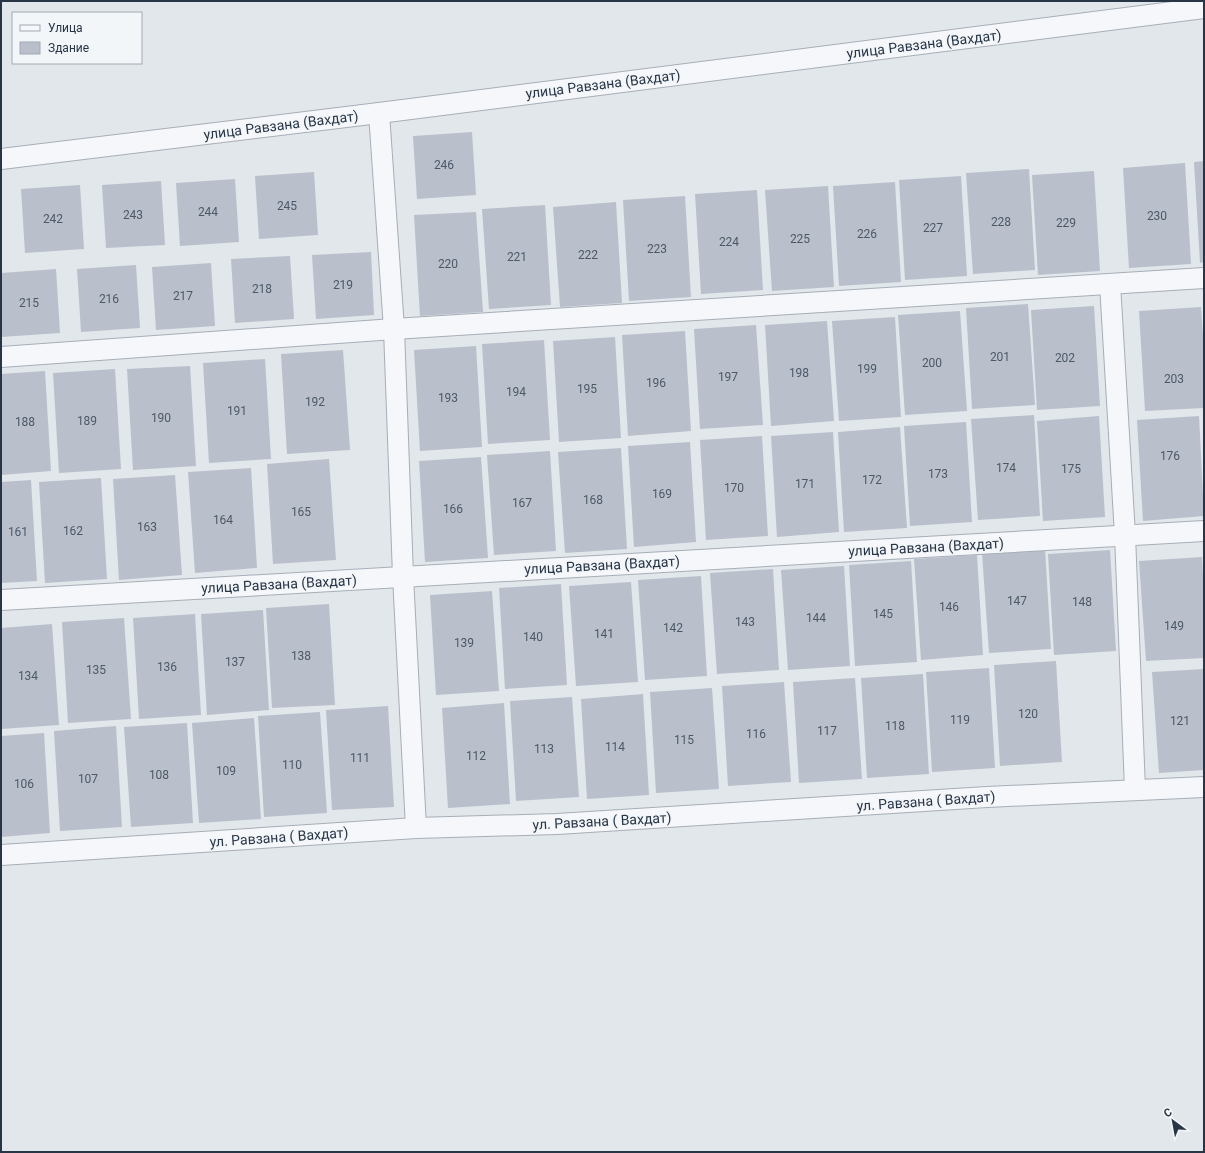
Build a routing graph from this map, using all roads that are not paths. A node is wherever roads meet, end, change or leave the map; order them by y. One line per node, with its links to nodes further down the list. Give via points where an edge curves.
1 (1204, 8): 2 (street, улица Равзана (Вахдат))
2 (379, 113): 3 (street, улица Равзана (Вахдат)); 6 (street)
3 (1, 158)
4 (1204, 278): 5 (street)
5 (1110, 284): 6 (street); 9 (street)
6 (394, 329): 7 (street); 10 (street)
7 (1, 357)
8 (1204, 531): 9 (street, улица Равзана (Вахдат))
9 (1125, 535): 10 (street, улица Равзана (Вахдат)); 13 (street)
10 (403, 576): 11 (street, улица Равзана (Вахдат)); 14 (street)
11 (1, 600)
12 (1204, 787): 13 (street, ул. Равзана ( Вахдат))
13 (1135, 790): 14 (street, ул. Равзана ( Вахдат), via 557,824)
14 (416, 828): 15 (street, ул. Равзана ( Вахдат))
15 (1, 855)

